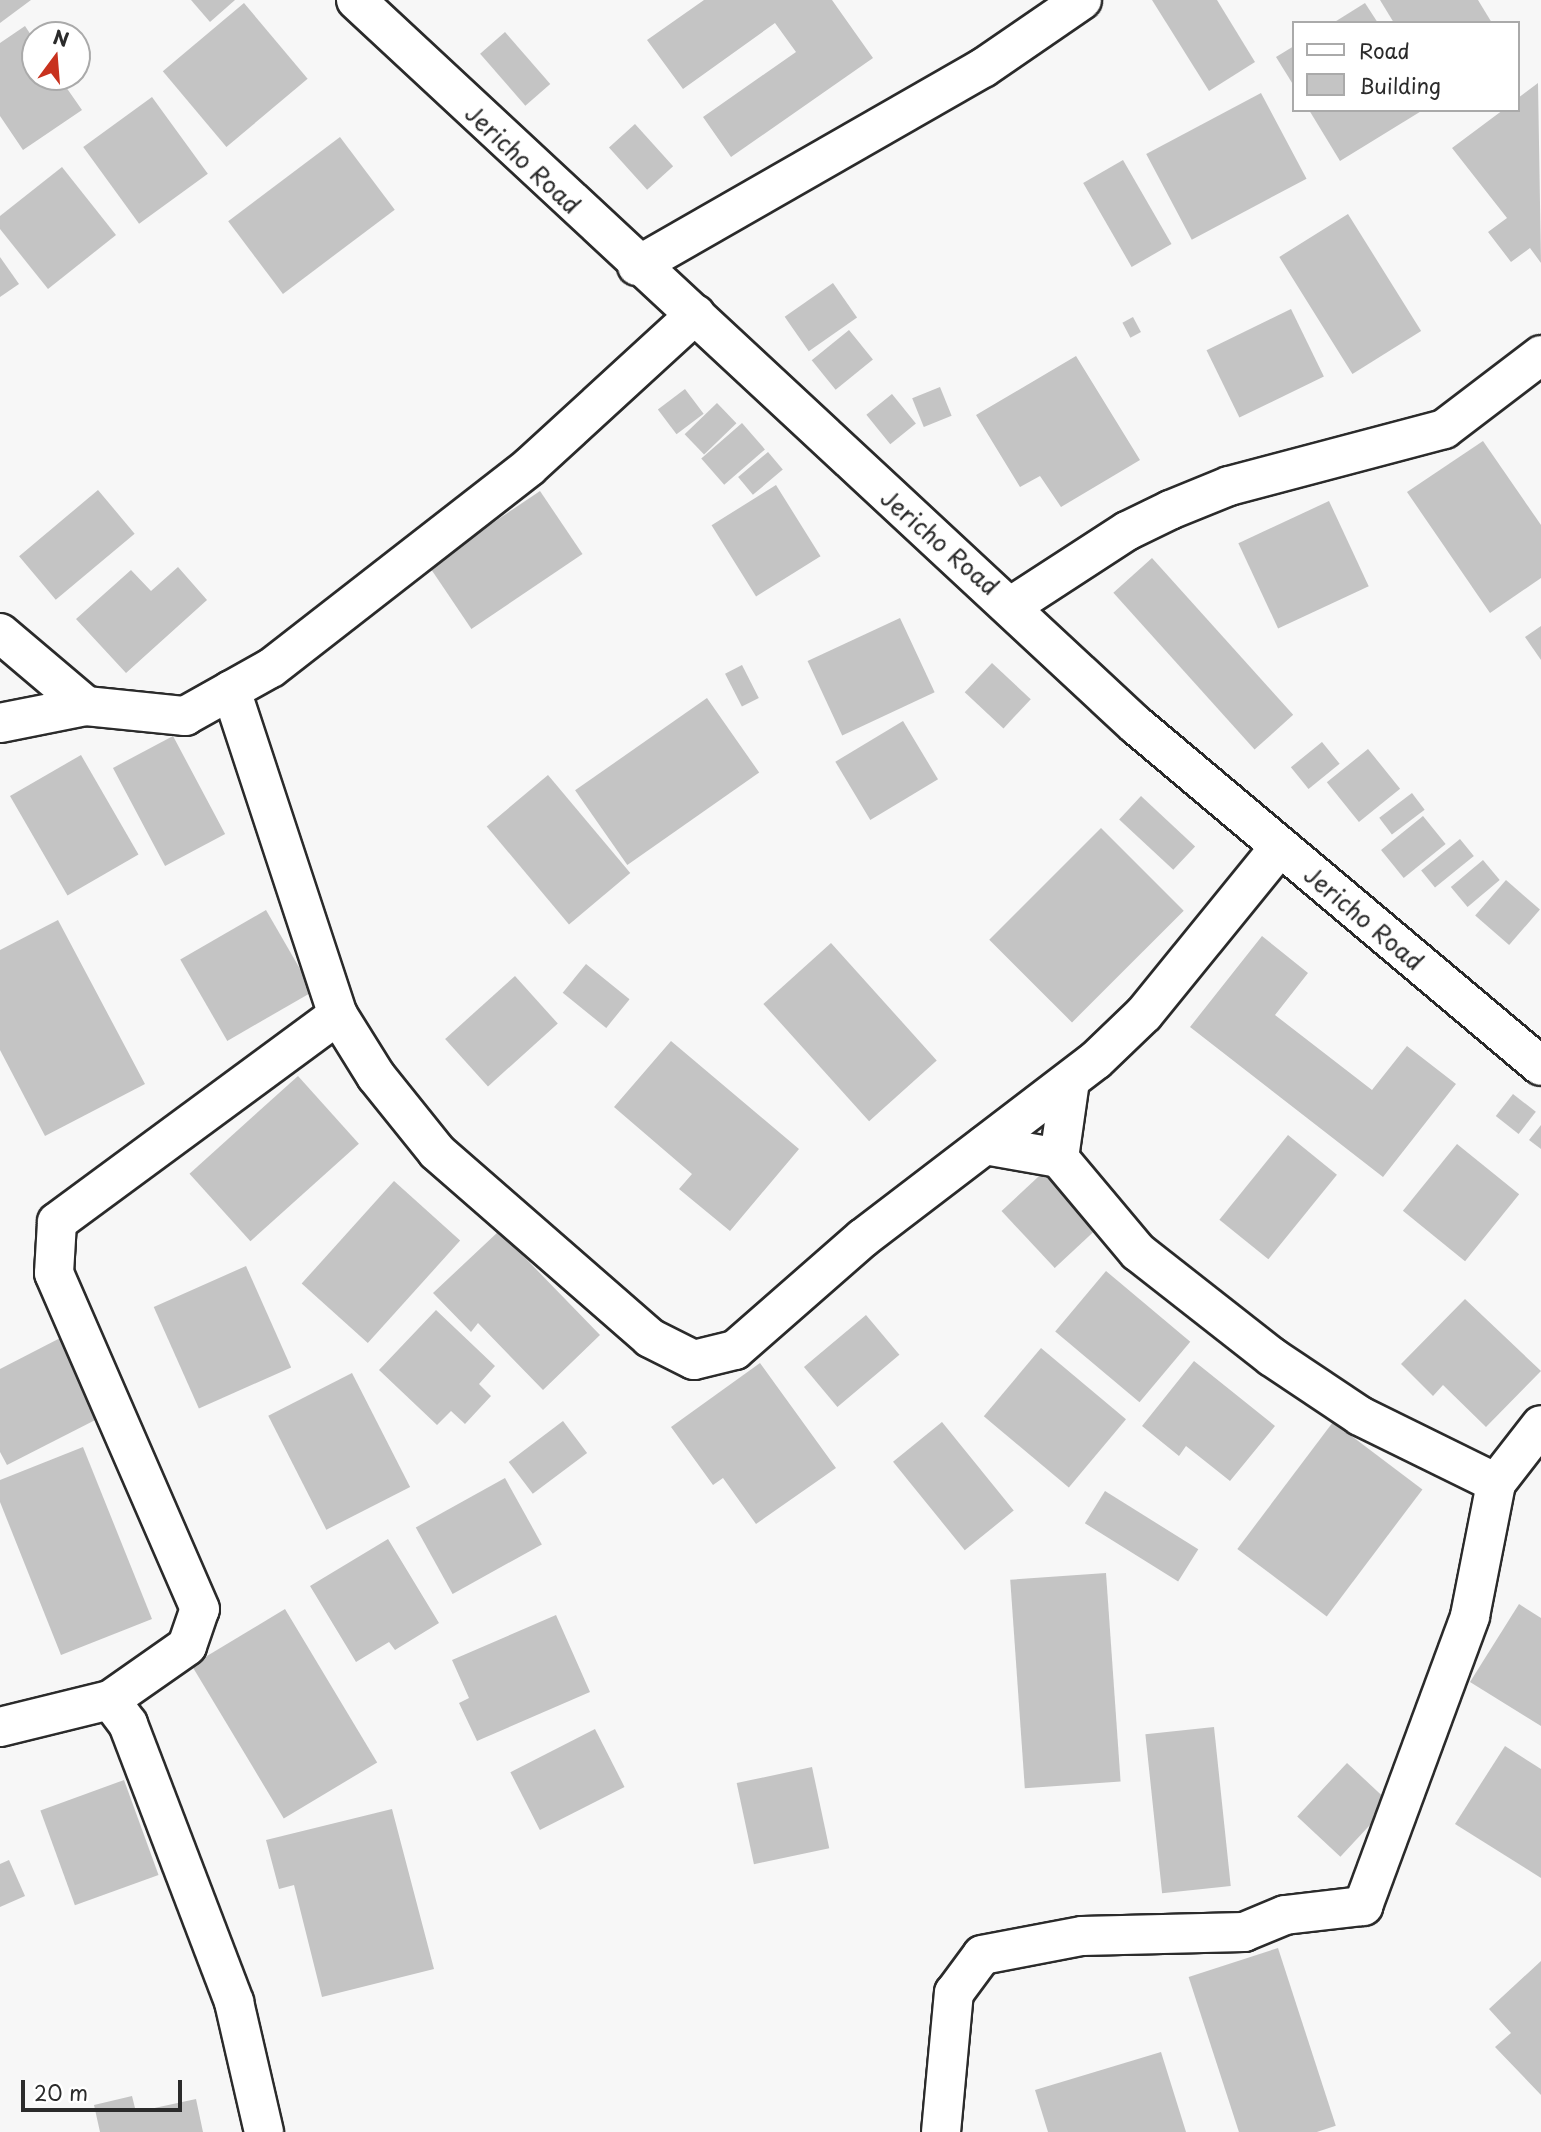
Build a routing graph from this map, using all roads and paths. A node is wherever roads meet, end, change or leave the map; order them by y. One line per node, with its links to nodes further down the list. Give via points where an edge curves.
1 (356, 0): 3 (street, Jericho Road)
2 (1082, 0): 3 (street, via 983,68)
3 (637, 266): 4 (street, Jericho Road)
4 (696, 314): 6 (street, Jericho Road, via 864,477); 8 (street, via 528,467 271,668)
5 (1541, 355): 6 (street, via 1444,429 1229,486 1170,510 1127,531)
6 (1013, 605): 11 (street, Jericho Road, via 1136,725)
7 (0, 633): 9 (street)
8 (231, 690): 9 (street, via 170,718); 12 (street)
9 (86, 706): 10 (street)
10 (0, 723)
11 (1279, 848): 13 (street, Jericho Road); 14 (street, via 1144,1014)
12 (338, 1015): 15 (street, via 437,1152 650,1338 694,1360 735,1350 863,1238); 19 (street, via 57,1222 54,1273 200,1609 198,1629 187,1646)
13 (1541, 1066)
14 (1070, 1081): 15 (street); 16 (street)
15 (985, 1145): 16 (street)
16 (1059, 1158): 18 (street, via 1138,1252 1272,1357 1360,1416)
17 (1541, 1425): 18 (street)
18 (1496, 1483): 22 (street, via 1470,1616 1363,1906 1285,1915 1244,1932 1082,1936 982,1955 954,1993)
19 (110, 1700): 20 (street); 21 (street, via 128,1724 234,2002)
20 (0, 1727)
21 (264, 2132)
22 (940, 2132)

